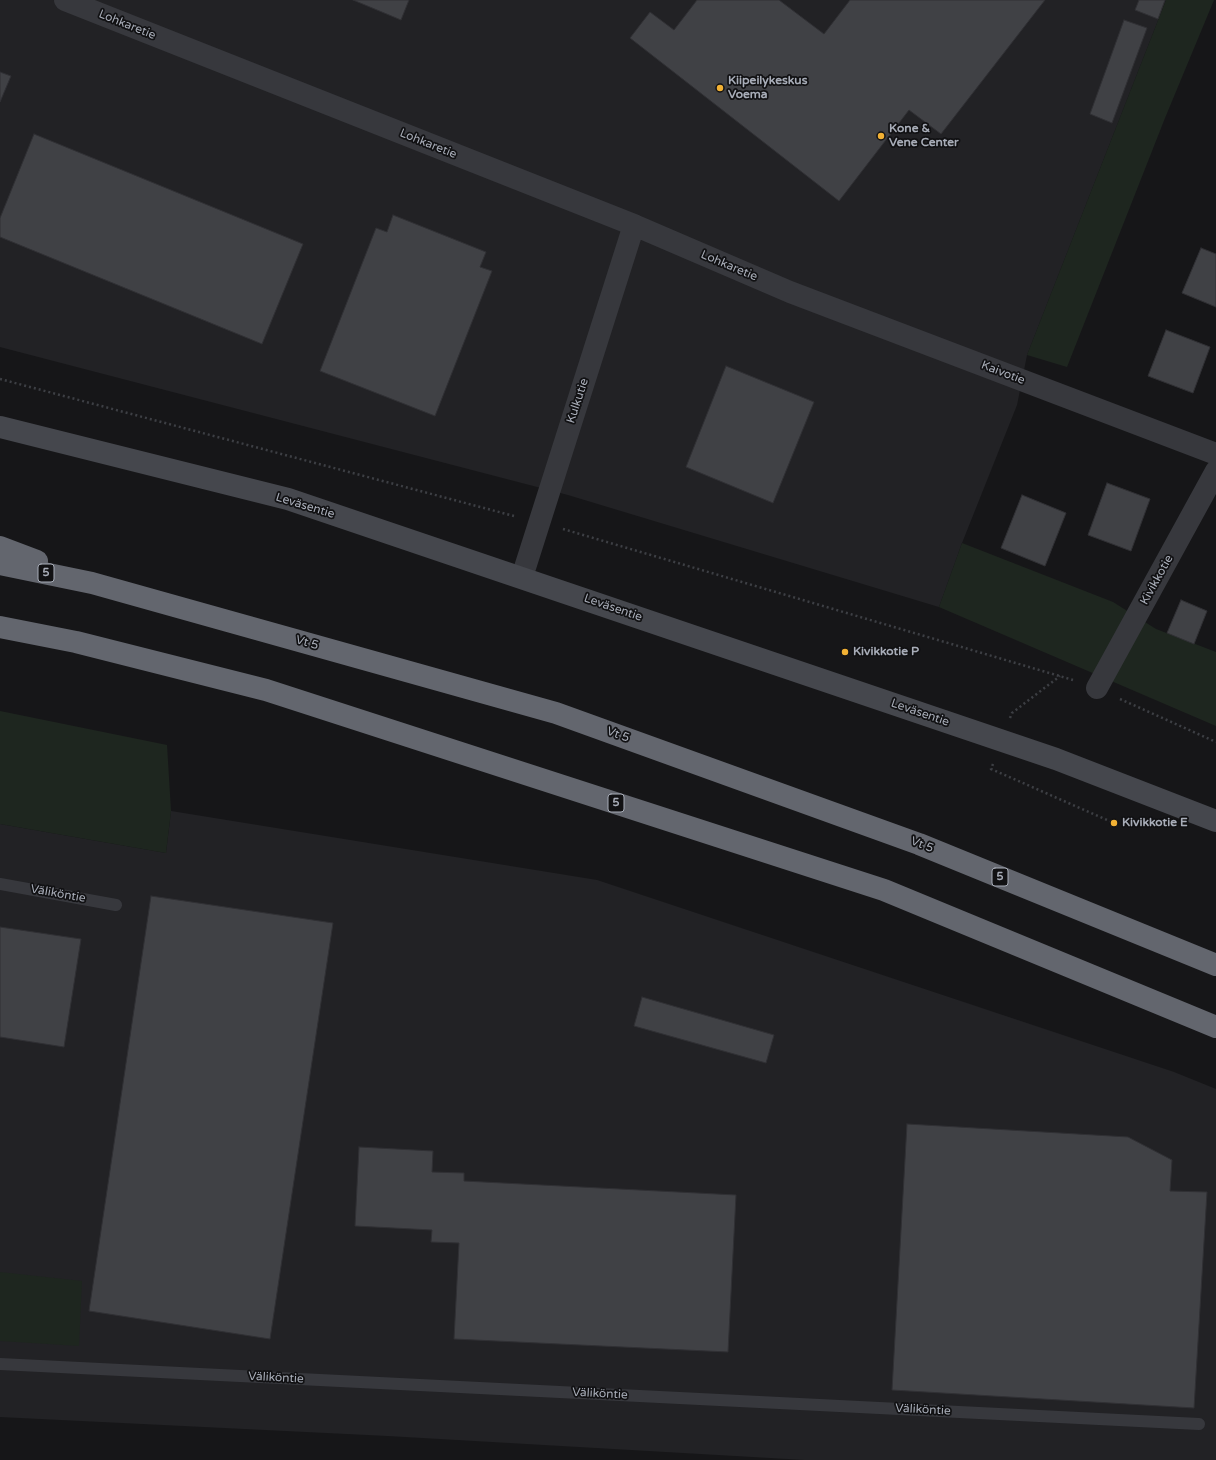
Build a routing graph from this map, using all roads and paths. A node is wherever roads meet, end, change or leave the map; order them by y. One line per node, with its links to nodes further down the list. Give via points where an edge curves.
1 (65, 0): 2 (street, Lohkaretie)
2 (634, 225): 3 (street, Lohkaretie); 8 (street, Kulkutie)
3 (790, 292): 6 (street, Kaivotie)
4 (0, 379): 8 (path)
5 (0, 427): 11 (main road, Leväsentie, via 288,499)
6 (1216, 454)
7 (1216, 471): 14 (street, Kivikkotie)
8 (538, 522): 11 (street, Kulkutie); 14 (path)
9 (0, 546): 12 (highway)
10 (0, 564): 12 (highway, Vt 5 / 5)
11 (522, 577): 16 (main road, Leväsentie, via 1056,760)
12 (92, 583): 19 (highway, Vt 5 / 5, via 556,713 919,844)
13 (0, 627): 20 (highway, 5, via 76,642 266,690 884,890)
14 (1098, 688): 15 (path)
15 (1216, 742)
16 (1216, 821)
17 (0, 884): 18 (lane, Väliköntie)
18 (116, 904)
19 (1216, 965)
20 (1216, 1027)
21 (0, 1364): 22 (lane, Väliköntie)
22 (1199, 1424)

